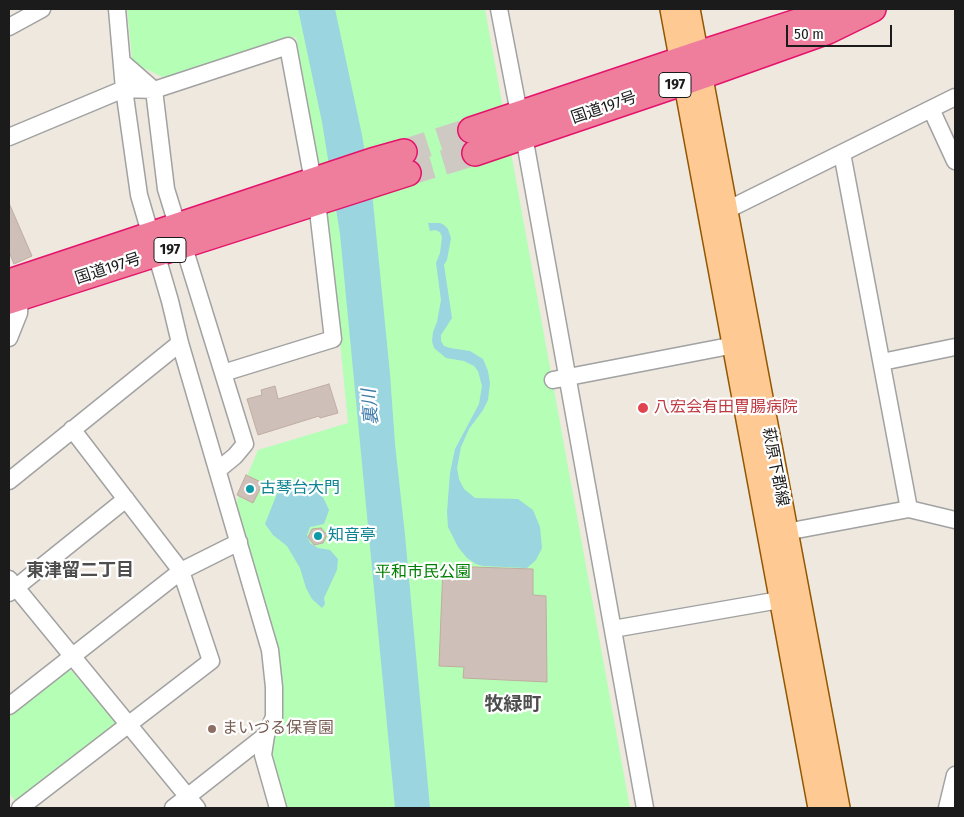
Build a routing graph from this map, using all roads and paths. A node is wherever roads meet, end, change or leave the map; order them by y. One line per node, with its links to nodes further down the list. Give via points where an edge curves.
1 (42, 9): 8 (street)
2 (117, 9): 9 (street)
3 (499, 9): 15 (street)
4 (671, 9): 10 (main road, 萩原下郡線)
5 (689, 9): 10 (main road, 萩原下郡線)
6 (834, 9): 10 (highway, 国道197号 / 197)
7 (873, 9): 10 (highway, 国道197号 / 197, via 828,31)
8 (9, 27)
9 (122, 62): 11 (street); 12 (street)
10 (691, 68): 15 (highway, 国道197号 / 197); 22 (main road, 萩原下郡線); 28 (main road, 萩原下郡線)
11 (124, 89): 12 (street); 16 (street); 24 (street, via 139,195)
12 (154, 90): 21 (street, via 288,46); 23 (street, via 166,189)
13 (955, 97): 14 (street)
14 (931, 109): 18 (street); 20 (street)
15 (522, 124): 17 (highway, 国道197号 / 197); 32 (street)
16 (9, 137)
17 (473, 142)
18 (842, 153): 22 (street); 30 (street)
19 (406, 162): 21 (highway, 国道197号 / 197)
20 (955, 162)
21 (322, 189): 23 (highway, 国道197号 / 197); 31 (street, via 333,339)
22 (727, 210): 28 (main road, 萩原下郡線)
23 (180, 236): 24 (highway, 国道197号 / 197); 31 (street)
24 (153, 244): 25 (highway, 国道197号 / 197); 27 (street)
25 (12, 294): 26 (street, via 19,313)
26 (9, 338)
27 (180, 343): 33 (street); 34 (street)
28 (742, 343): 32 (street); 39 (main road, 萩原下郡線)
29 (955, 348): 30 (street)
30 (882, 362): 37 (street)
31 (223, 372): 34 (street, via 245,444)
32 (560, 378): 44 (street)
33 (72, 429): 35 (street); 36 (street)
34 (218, 470): 40 (street)
35 (9, 480)
36 (126, 499): 41 (street); 42 (street)
37 (909, 509): 38 (street); 39 (street)
38 (955, 520)
39 (778, 533): 43 (main road, 萩原下郡線)
40 (239, 542): 41 (street); 48 (street, via 270,650 274,717)
41 (181, 570): 45 (street); 47 (street, via 211,661)
42 (11, 587): 45 (street)
43 (790, 598): 44 (street); 57 (main road, 萩原下郡線); 58 (main road, 萩原下郡線)
44 (613, 629): 56 (street)
45 (72, 656): 46 (street); 47 (street)
46 (9, 706)
47 (129, 725): 50 (street); 53 (street)
48 (266, 735): 50 (street); 55 (street, via 263,755)
49 (955, 775): 59 (street)
50 (192, 802): 54 (street)
51 (9, 803): 52 (street)
52 (13, 808)
53 (20, 808)
54 (173, 808)
55 (278, 808)
56 (645, 808)
57 (819, 808)
58 (839, 808)
59 (947, 808)

